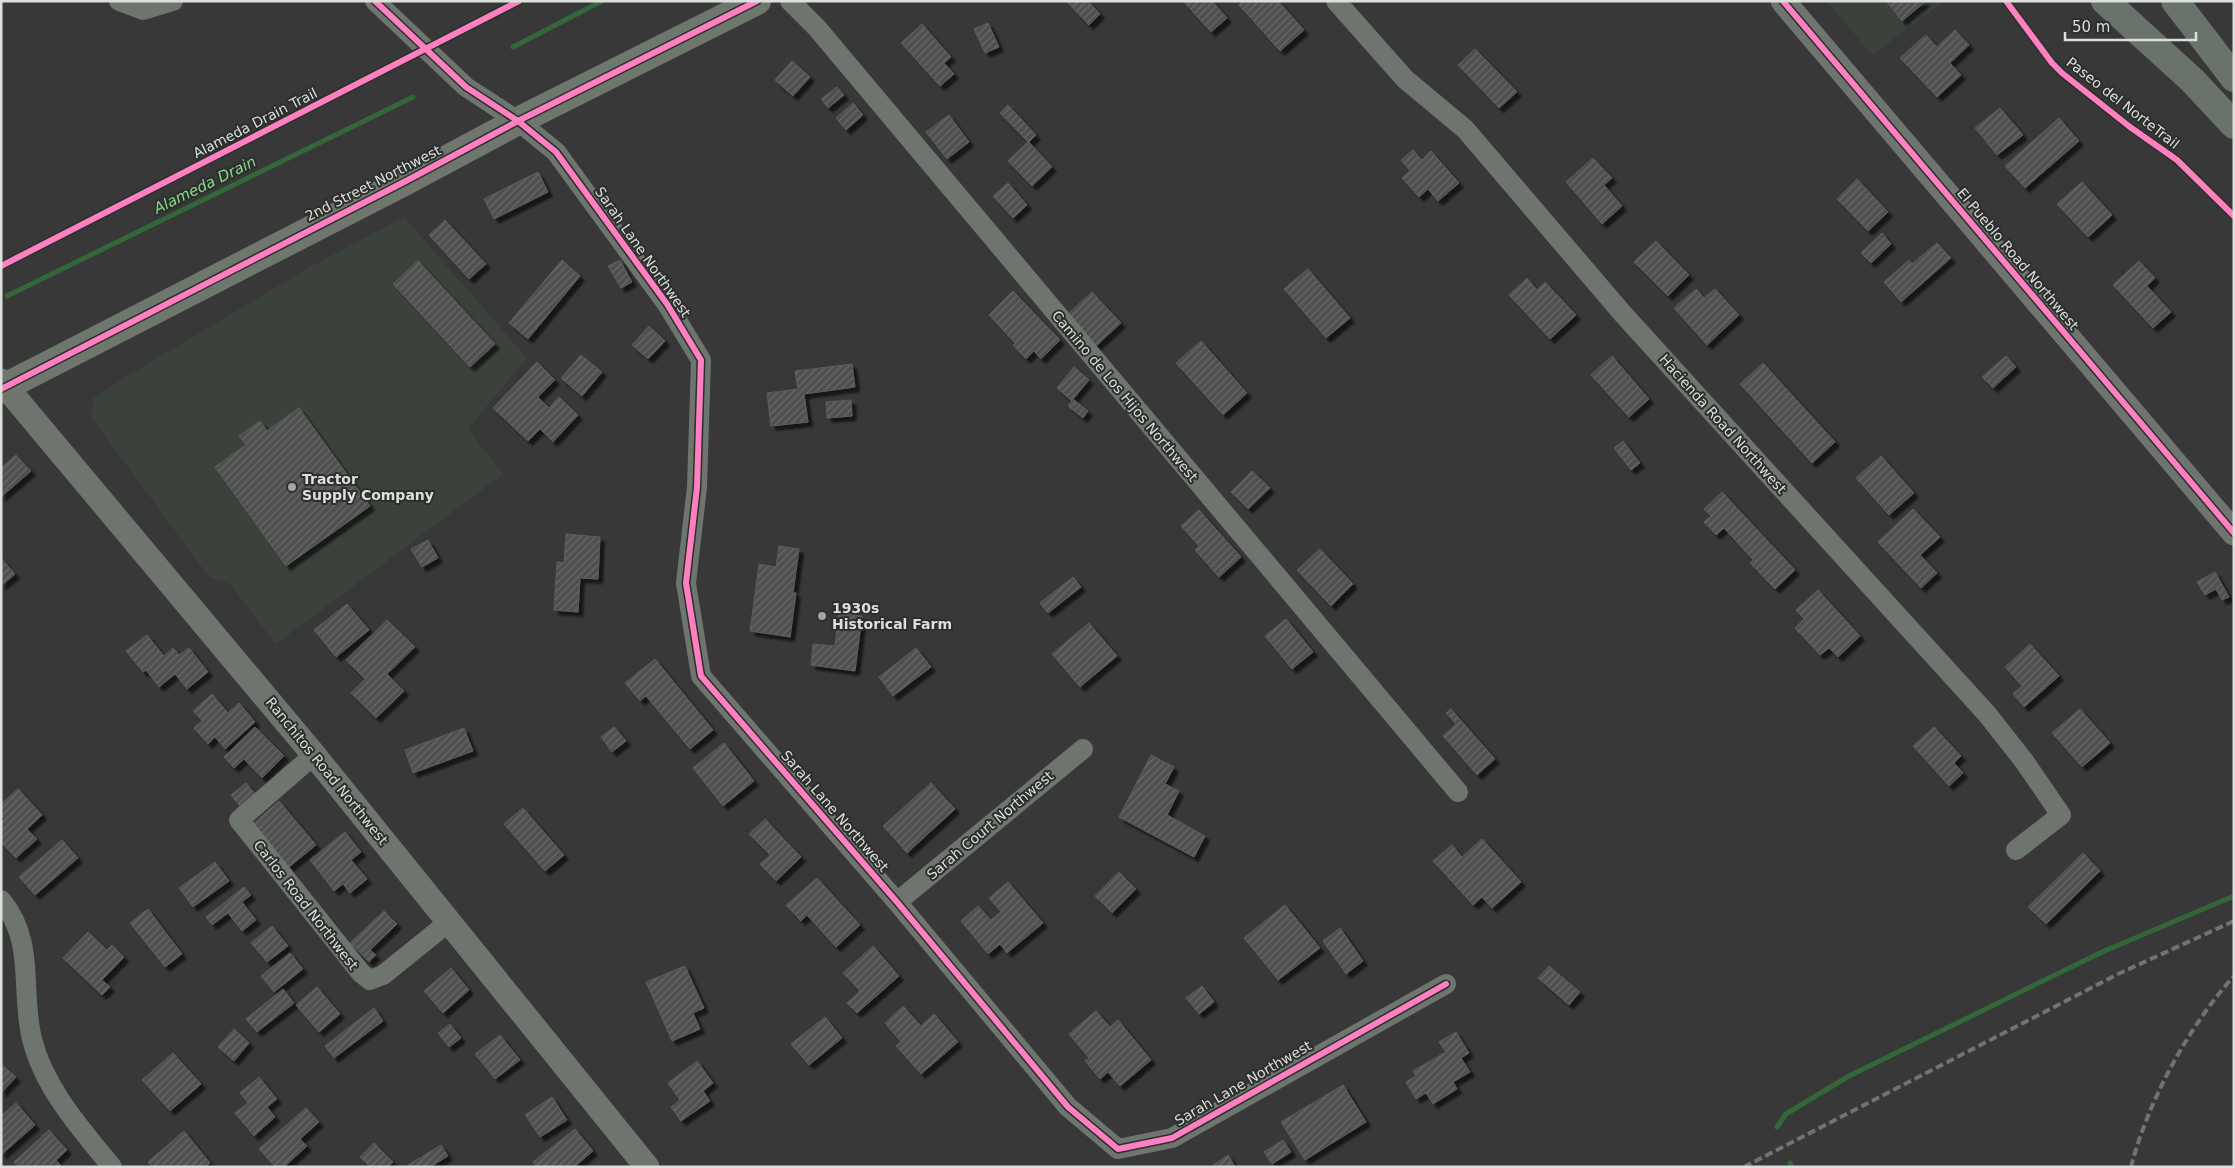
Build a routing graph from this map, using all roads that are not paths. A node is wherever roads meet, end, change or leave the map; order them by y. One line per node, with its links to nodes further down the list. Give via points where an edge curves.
1 (118, 1): 2 (street, via 143,10)
2 (173, 1)
3 (375, 1): 11 (street, Sarah Lane Northwest, via 466,87)
4 (758, 1): 11 (main road, 2nd Street Northwest)
5 (790, 1): 17 (street, Camino de Los Hijos Northwest, via 817,28)
6 (1336, 1): 18 (street, Hacienda Road Northwest, via 1405,79 1465,129 1623,314 1987,714 2061,815)
7 (1783, 1): 14 (street, El Pueblo Road Northwest)
8 (2105, 1): 12 (highway, via 2192,80)
9 (2175, 1): 10 (highway)
10 (2234, 78)
11 (518, 122): 13 (main road, 2nd Street Northwest); 20 (street, Sarah Lane Northwest, via 556,152 667,304 701,360 697,487 686,583 701,676)
12 (2234, 126)
13 (3, 385): 16 (street, Ranchitos Road Northwest)
14 (2234, 532)
15 (1083, 749): 20 (street, Sarah Court Northwest)
16 (314, 755): 21 (street, Ranchitos Road Northwest); 21 (street, Carlos Road Northwest, via 239,820 361,973 370,980 383,975)
17 (1458, 792)
18 (2016, 850)
19 (1, 900): 23 (street, via 19,928 32,1039 42,1068 78,1125)
20 (897, 902): 22 (street, Sarah Lane Northwest, via 1068,1107 1118,1149 1172,1138)
21 (450, 921): 24 (street, Ranchitos Road Northwest)
22 (1446, 984)
23 (112, 1167)
24 (647, 1167)

